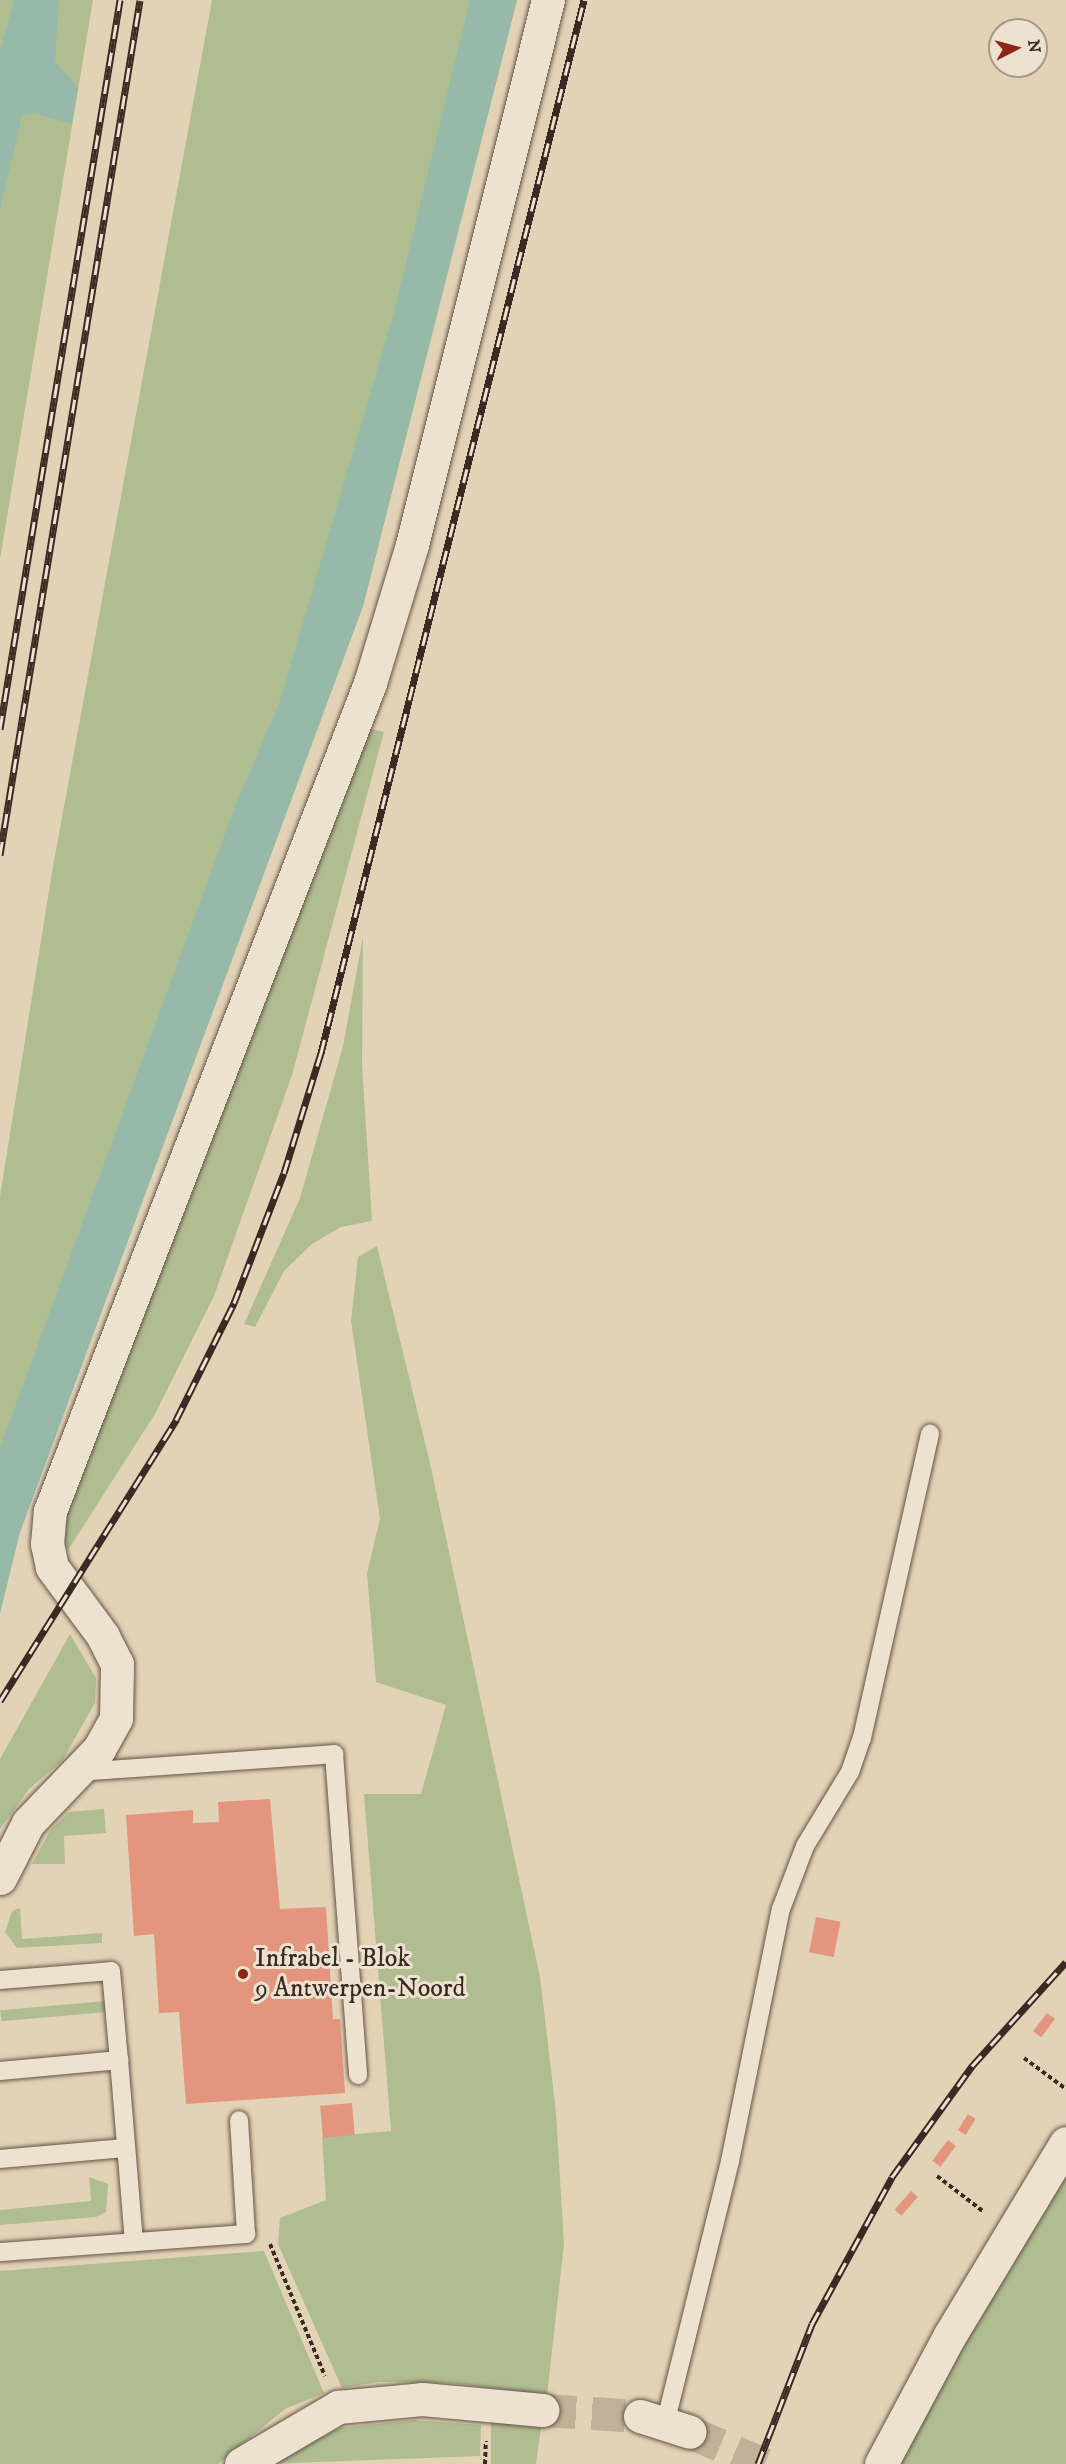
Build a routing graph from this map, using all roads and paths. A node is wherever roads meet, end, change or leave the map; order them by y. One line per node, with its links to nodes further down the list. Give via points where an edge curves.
1 (548, 0): 3 (street, via 411,545 380,653 50,1511 47,1544 52,1567 103,1636 117,1664 120,1702 110,1734)
2 (930, 1434): 22 (lane, via 862,1738 836,1797 804,1846 784,1899 730,2161)
3 (78, 1772): 4 (street, via 28,1823); 9 (lane, via 334,1754)
4 (0, 1878)
5 (0, 1980): 7 (lane, via 111,1971)
6 (1024, 2058): 10 (path)
7 (119, 2060): 8 (lane); 13 (lane)
8 (0, 2071)
9 (357, 2075)
10 (1066, 2089)
11 (239, 2120): 17 (lane)
12 (1066, 2143): 24 (street, via 950,2335)
13 (125, 2148): 14 (lane); 18 (lane)
14 (0, 2159)
15 (937, 2176): 16 (path)
16 (954, 2189)
17 (246, 2234): 18 (lane); 20 (path, via 269,2241)
18 (134, 2242): 19 (lane)
19 (0, 2252)
20 (338, 2407): 21 (street, via 422,2399); 23 (street)
21 (543, 2410)
22 (665, 2424)
23 (241, 2464)
24 (881, 2464)

